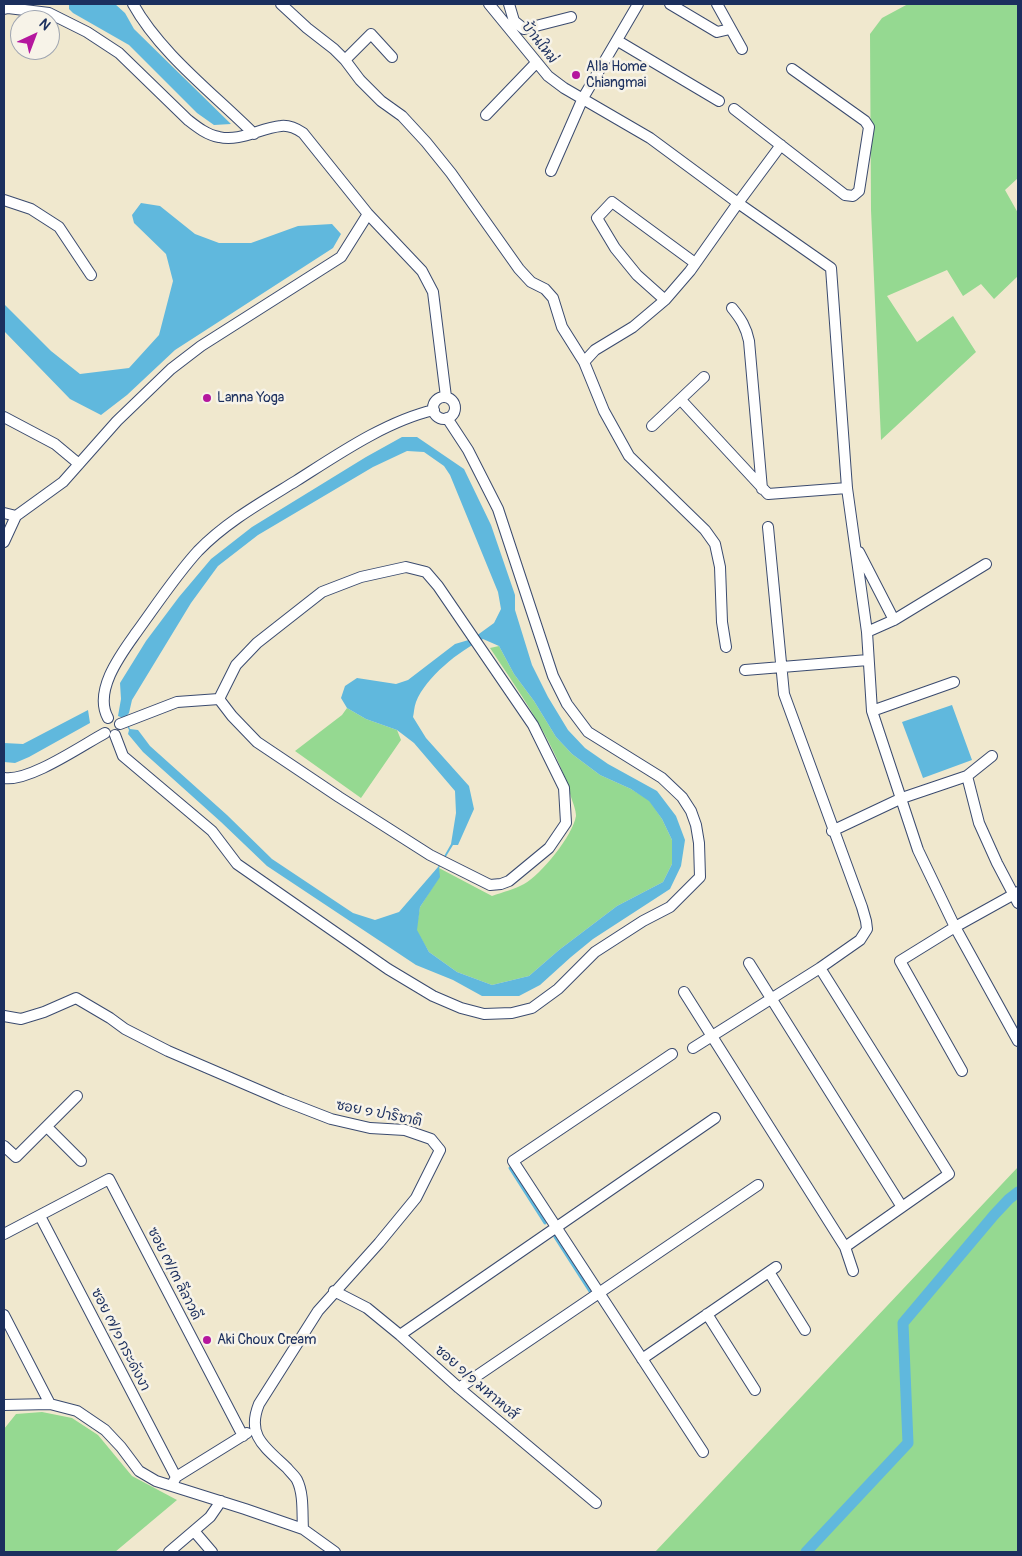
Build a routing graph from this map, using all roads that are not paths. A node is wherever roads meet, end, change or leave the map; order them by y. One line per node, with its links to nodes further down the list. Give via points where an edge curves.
1 (133, 4): 21 (street, via 167,50)
2 (281, 4): 14 (street)
3 (489, 4): 15 (street, บ้านใหม่)
4 (509, 4): 9 (street, via 514,21 524,29)
5 (638, 4): 11 (street)
6 (670, 4): 10 (street, via 716,32)
7 (717, 4): 10 (street)
8 (4, 9): 21 (street, via 49,13 87,32 119,53 188,120 212,136)
9 (571, 17)
10 (730, 28): 12 (street)
11 (618, 41): 17 (street); 18 (street)
12 (742, 49)
13 (392, 58): 14 (street, via 371,34)
14 (345, 60): 31 (street, via 360,80 402,116 426,142 519,269 553,298 562,327)
15 (536, 63): 17 (street, บ้านใหม่, via 553,80); 20 (street)
16 (792, 69): 22 (street, via 869,127 859,192 853,196 845,195)
17 (584, 98): 23 (street); 25 (street, บ้านใหม่, via 650,138)
18 (719, 101)
19 (734, 109): 22 (street)
20 (486, 115)
21 (254, 134): 26 (street, via 282,125 303,133)
22 (781, 145): 25 (street)
23 (551, 170)
24 (4, 200): 28 (street, via 31,209 59,227)
25 (738, 203): 27 (street); 40 (street, บ้านใหม่, via 831,268)
26 (368, 214): 33 (street, via 422,271 433,292); 39 (street, via 341,257 201,346 171,369 117,421)
27 (695, 263): 29 (street); 29 (street, via 612,202 597,218 637,275)
28 (91, 275)
29 (665, 300): 31 (street, via 632,327 594,350)
30 (732, 308): 41 (street, via 743,322 749,340)
31 (584, 362): 50 (street, via 604,411 629,456 705,530 715,544 720,567)
32 (704, 378): 34 (street)
33 (446, 397): 35 (street, via 435,402); 37 (street, via 453,401 455,409)
34 (681, 400): 38 (street); 41 (street)
35 (434, 410): 37 (street, via 439,417); 57 (street, via 373,434 234,520 198,551 115,663 104,696)
36 (4, 417): 39 (street, via 55,444)
37 (447, 418): 59 (street, via 468,450 498,509 553,676 567,704 588,732 662,778 691,811 700,843 700,877 670,907 595,952 558,989 532,1008 484,1014 461,1008 433,996 388,969 237,864 212,831 123,756)
38 (652, 426)
39 (79, 464): 43 (street, via 63,482)
40 (847, 488): 41 (street, via 768,494); 46 (street)
41 (762, 489)
42 (4, 513): 43 (street)
43 (16, 516): 45 (street)
44 (768, 527): 52 (street)
45 (4, 542)
46 (855, 546): 48 (street); 49 (street)
47 (986, 564): 48 (street)
48 (894, 620): 49 (street)
49 (867, 632): 51 (street)
50 (726, 647)
51 (868, 660): 52 (street); 56 (street)
52 (780, 666): 53 (street); 64 (street, via 784,694)
53 (744, 670)
54 (954, 682): 56 (street)
55 (219, 700): 55 (street, via 236,664 257,643 322,592 360,577 406,567 426,572 534,725 564,788 566,823 549,848 509,880 490,885 430,855 258,742); 58 (street, via 177,702)
56 (872, 711): 63 (street)
57 (108, 718): 58 (street); 59 (street, via 102,726)
58 (125, 722): 59 (street, via 120,730)
59 (110, 734): 62 (street, via 37,771)
60 (992, 756): 61 (street)
61 (967, 776): 63 (street); 65 (street, via 979,823 997,863)
62 (4, 778)
63 (902, 798): 64 (street); 66 (street, via 918,850)
64 (832, 831): 68 (street, via 862,907 867,929 860,940)
65 (1017, 896): 66 (street)
66 (955, 927): 73 (street); 76 (street, via 900,961)
67 (749, 963): 70 (street)
68 (820, 968): 70 (street); 83 (street, via 949,1174)
69 (684, 992): 72 (street)
70 (770, 998): 72 (street); 83 (street)
71 (4, 1016): 89 (street, ซอย ๑ ปาริชาติ, via 21,1019 76,998 168,1051 332,1119 370,1128 405,1130 431,1139 440,1150 416,1198)
72 (712, 1037): 74 (street); 87 (street)
73 (1018, 1041)
74 (693, 1048)
75 (672, 1054): 85 (street, via 513,1161)
76 (962, 1071)
77 (77, 1096): 79 (street)
78 (715, 1118): 85 (street)
79 (47, 1127): 80 (street, via 16,1157); 81 (street)
80 (4, 1146)
81 (81, 1161)
82 (758, 1185): 90 (street)
83 (902, 1207): 87 (street)
84 (40, 1216): 86 (street); 101 (street, ซอย ๗/๓ ลีลาวดี, via 109,1179); 103 (street, ซอย ๗/๑ กระดังงา)
85 (556, 1227): 90 (street); 94 (street)
86 (4, 1234)
87 (845, 1247): 88 (street)
88 (853, 1271)
89 (334, 1291): 94 (street, ซอย ๑/๑ มหาหงส์, via 367,1308); 100 (street, ซอย ๑ ปาริชาติ, via 259,1404 254,1415)
90 (599, 1293): 95 (street); 96 (street)
91 (707, 1314): 93 (street, via 773,1270); 95 (street); 97 (street)
92 (4, 1315): 98 (street)
93 (805, 1330)
94 (400, 1335): 96 (street, ซอย ๑/๑ มหาหงส์)
95 (642, 1359): 102 (street)
96 (459, 1388): 105 (street, ซอย ๑/๑ มหาหงส์)
97 (755, 1390)
98 (50, 1404): 99 (street); 103 (street, via 77,1412 105,1430 139,1470 156,1481)
99 (4, 1405)
100 (254, 1428): 101 (street); 106 (street, via 266,1448 297,1479 302,1497)
101 (243, 1436): 103 (street)
102 (703, 1452)
103 (174, 1482): 104 (street)
104 (221, 1502): 106 (street); 107 (street)
105 (596, 1503)
106 (303, 1529): 110 (street)
107 (194, 1531): 108 (street); 109 (street)
108 (169, 1552)
109 (212, 1552)
110 (334, 1552)

